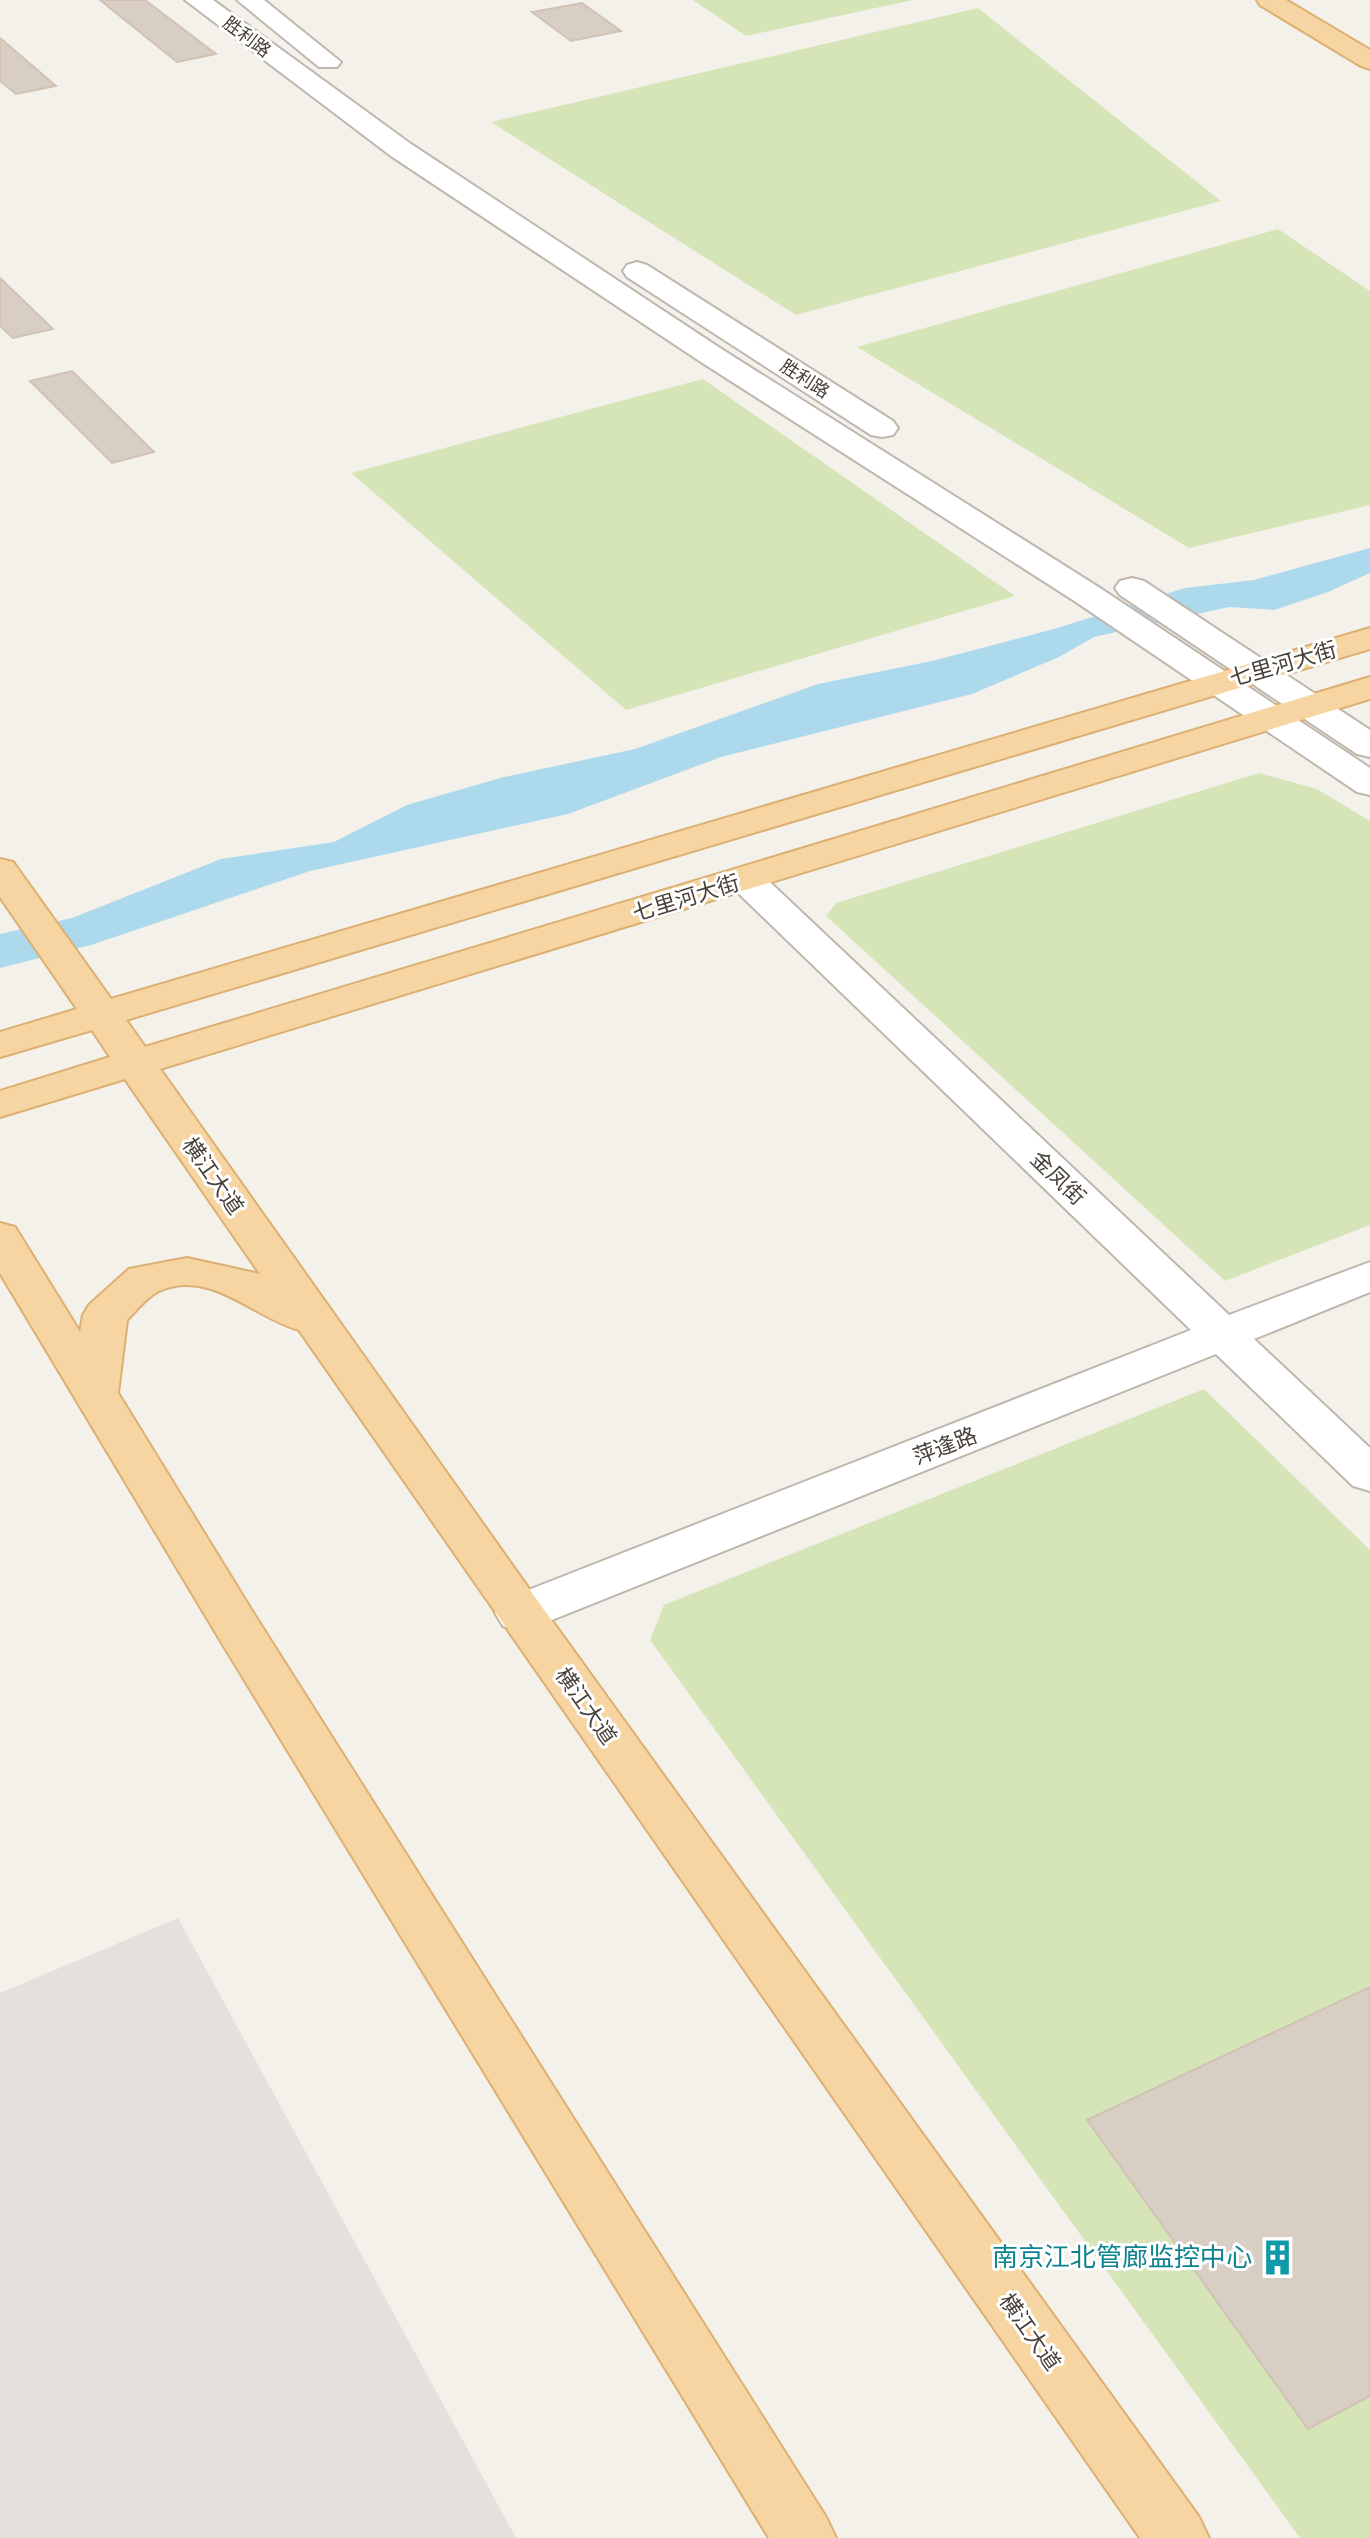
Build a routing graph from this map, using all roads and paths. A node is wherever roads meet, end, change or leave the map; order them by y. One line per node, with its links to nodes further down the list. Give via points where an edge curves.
1 (197, 0): 8 (street, 胜利路, via 347,113 712,356)
2 (249, 0): 5 (street, 胜利路, via 383,104)
3 (1269, 0): 4 (main road)
4 (1370, 61)
5 (520, 195)
6 (609, 253): 7 (street, 胜利路)
7 (900, 440)
8 (1107, 584): 10 (street, 胜利路); 11 (street, 胜利路, via 1178,655)
9 (1370, 638): 10 (main road, 七里河大街)
10 (1258, 671): 11 (main road, 七里河大街); 13 (street, 胜利路)
11 (1220, 682): 14 (street, 胜利路); 19 (main road, 七里河大街, via 684,839)
12 (1370, 688): 13 (main road, 七里河大街)
13 (1310, 706): 14 (main road, 七里河大街); 15 (street, 胜利路)
14 (1271, 719): 16 (street, 胜利路); 18 (main road, 七里河大街)
15 (1370, 746)
16 (1370, 784)
17 (5, 877): 19 (main road, 横江大道)
18 (746, 880): 21 (main road, 七里河大街); 26 (street, 金凤街)
19 (87, 997): 20 (main road, 七里河大街); 21 (main road, 横江大道)
20 (0, 1045)
21 (133, 1062): 22 (main road, 七里河大街); 25 (main road, 横江大道)
22 (0, 1104)
23 (0, 1237): 27 (main road)
24 (1370, 1276): 26 (street, 萍逢路)
25 (316, 1323): 27 (main road, via 241,1282 187,1272 145,1279 105,1315); 29 (main road, 横江大道)
26 (1224, 1336): 28 (street, 金凤街); 29 (street, 萍逢路)
27 (95, 1393): 30 (main road)
28 (1370, 1475)
29 (520, 1613): 31 (main road, 横江大道)
30 (804, 2538)
31 (1177, 2538)

